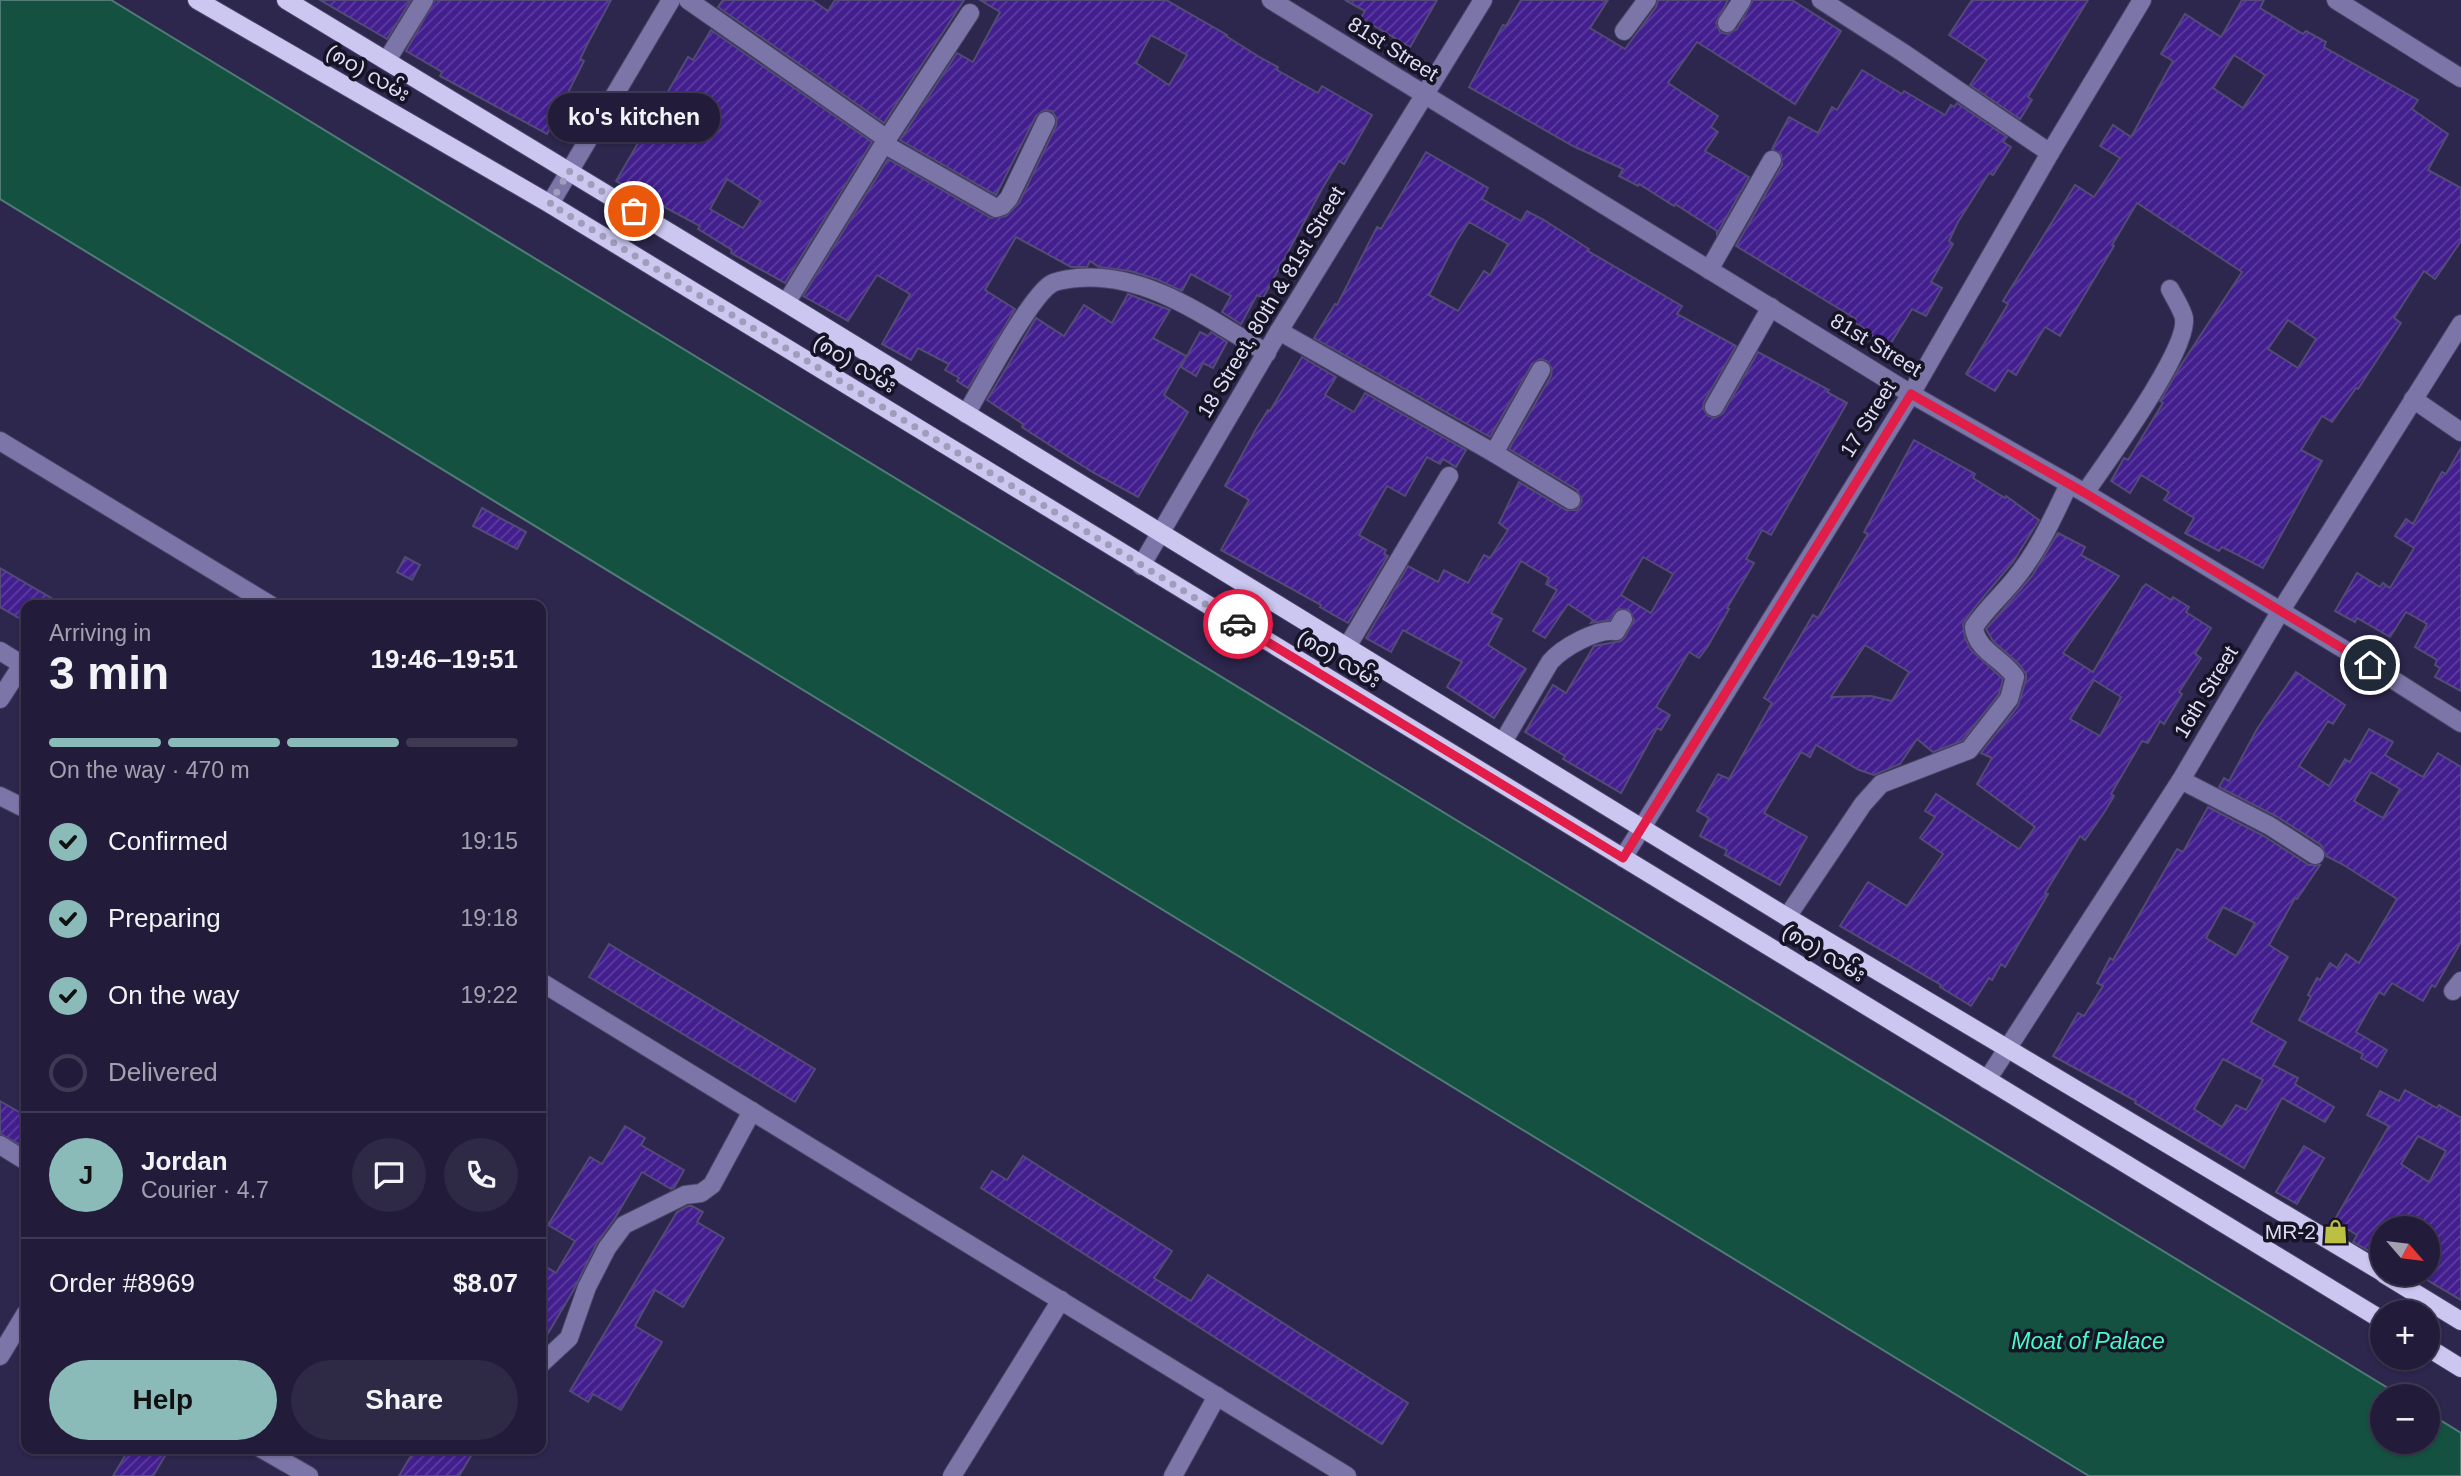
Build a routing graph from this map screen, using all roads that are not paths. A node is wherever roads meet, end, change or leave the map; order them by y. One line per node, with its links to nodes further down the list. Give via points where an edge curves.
1 (197, 0): 24 (main road, (၈၀) လမ်း)
2 (286, 0): 16 (main road, (၈၀) လမ်း)
3 (424, 0): 16 (street)
4 (671, 0): 23 (street)
5 (688, 0): 20 (street)
6 (1270, 0): 18 (street, 81st Street)
7 (1483, 0): 18 (street, 18 Street, 80th & 81st Street)
8 (1647, 0): 15 (street)
9 (1742, 0): 14 (street)
10 (1821, 0): 21 (street)
11 (2142, 0): 21 (street, 17 Street)
12 (2336, 0): 17 (street)
13 (970, 13): 20 (street)
14 (1727, 23)
15 (1625, 31)
16 (387, 60): 23 (main road, (၈၀) လမ်း)
17 (2461, 78)
18 (1424, 95): 25 (street, 81st Street); 30 (street, 18 Street, 80th & 81st Street)
19 (1046, 121): 20 (street, via 1009,198 996,208)
20 (886, 141): 27 (street)
21 (2050, 153): 33 (street, 17 Street)
22 (1772, 160): 25 (street)
23 (569, 171): 24 (street); 27 (main road, (၈၀) လမ်း)
24 (550, 204): 45 (main road, (၈၀) လမ်း)
25 (1709, 270): 28 (street, 81st Street)
26 (2170, 289): 42 (street, via 2184,319 2179,343)
27 (786, 303): 36 (main road, (၈၀) လမ်း)
28 (1770, 307): 33 (street, 81st Street); 35 (street)
29 (2461, 324): 34 (street, 16th Street)
30 (1279, 331): 31 (street, 18 Street, 80th & 81st Street); 39 (street)
31 (1267, 352): 36 (street, via 1157,290 1097,276 1071,279 1051,284 1030,308); 44 (street, 18 Street, 80th & 81st Street)
32 (1541, 370): 39 (street)
33 (1911, 394): 41 (street, 81st Street); 59 (street, 17 Street)
34 (2413, 399): 37 (street); 47 (street, 16th Street)
35 (1714, 407)
36 (965, 414): 44 (main road, (၈၀) လမ်း)
37 (2461, 432)
38 (0, 441): 46 (street)
39 (1494, 453): 43 (street)
40 (1449, 476): 49 (street)
41 (2069, 484): 42 (street, 81st Street); 62 (street, via 2036,549 1974,627 1991,656 2015,677 2009,699 1969,750 1881,784)
42 (2085, 493): 47 (street, 81st Street)
43 (1572, 500)
44 (1160, 534): 45 (street, 18 Street, 80th & 81st Street); 49 (main road, (၈၀) လမ်း)
45 (1141, 566): 61 (main road, (၈၀) လမ်း)
46 (262, 600)
47 (2280, 612): 54 (street, 81st Street); 56 (street, 16th Street)
48 (1623, 619): 55 (street, via 1616,631 1605,629 1559,651)
49 (1347, 647): 55 (main road, (၈၀) လမ်း)
50 (0, 651): 51 (street)
51 (21, 664)
52 (21, 670): 53 (street)
53 (0, 699)
54 (2461, 723)
55 (1503, 742): 59 (main road, (၈၀) လမ်း)
56 (2180, 780): 60 (street); 64 (street, 16th Street)
57 (0, 796): 58 (street)
58 (21, 806)
59 (1641, 826): 61 (street, 17 Street); 62 (main road, (၈၀) လမ်း)
60 (2315, 855)
61 (1623, 858): 65 (main road, (၈၀) လမ်း)
62 (1787, 917): 64 (main road, (၈၀) လမ်း)
63 (546, 985): 66 (street)
64 (2006, 1047): 65 (street, 16th Street); 69 (main road, (၈၀) လမ်း)
65 (1987, 1080): 72 (main road, (၈၀) လမ်း)
66 (752, 1111): 71 (street); 77 (street, via 712,1185 624,1225 587,1287 569,1338)
67 (0, 1145): 68 (street)
68 (21, 1158)
69 (2370, 1265)
70 (2404, 1286): 73 (main road, (၈၀) လမ်း)
71 (1060, 1300): 79 (street); 82 (street)
72 (2370, 1313)
73 (2461, 1321)
74 (21, 1322): 75 (street)
75 (0, 1356)
76 (2440, 1356): 78 (main road)
77 (546, 1359)
78 (2461, 1368)
79 (1217, 1396): 83 (street); 84 (street)
80 (271, 1454): 81 (street)
81 (309, 1476)
82 (952, 1476)
83 (1173, 1476)
84 (1347, 1476)

